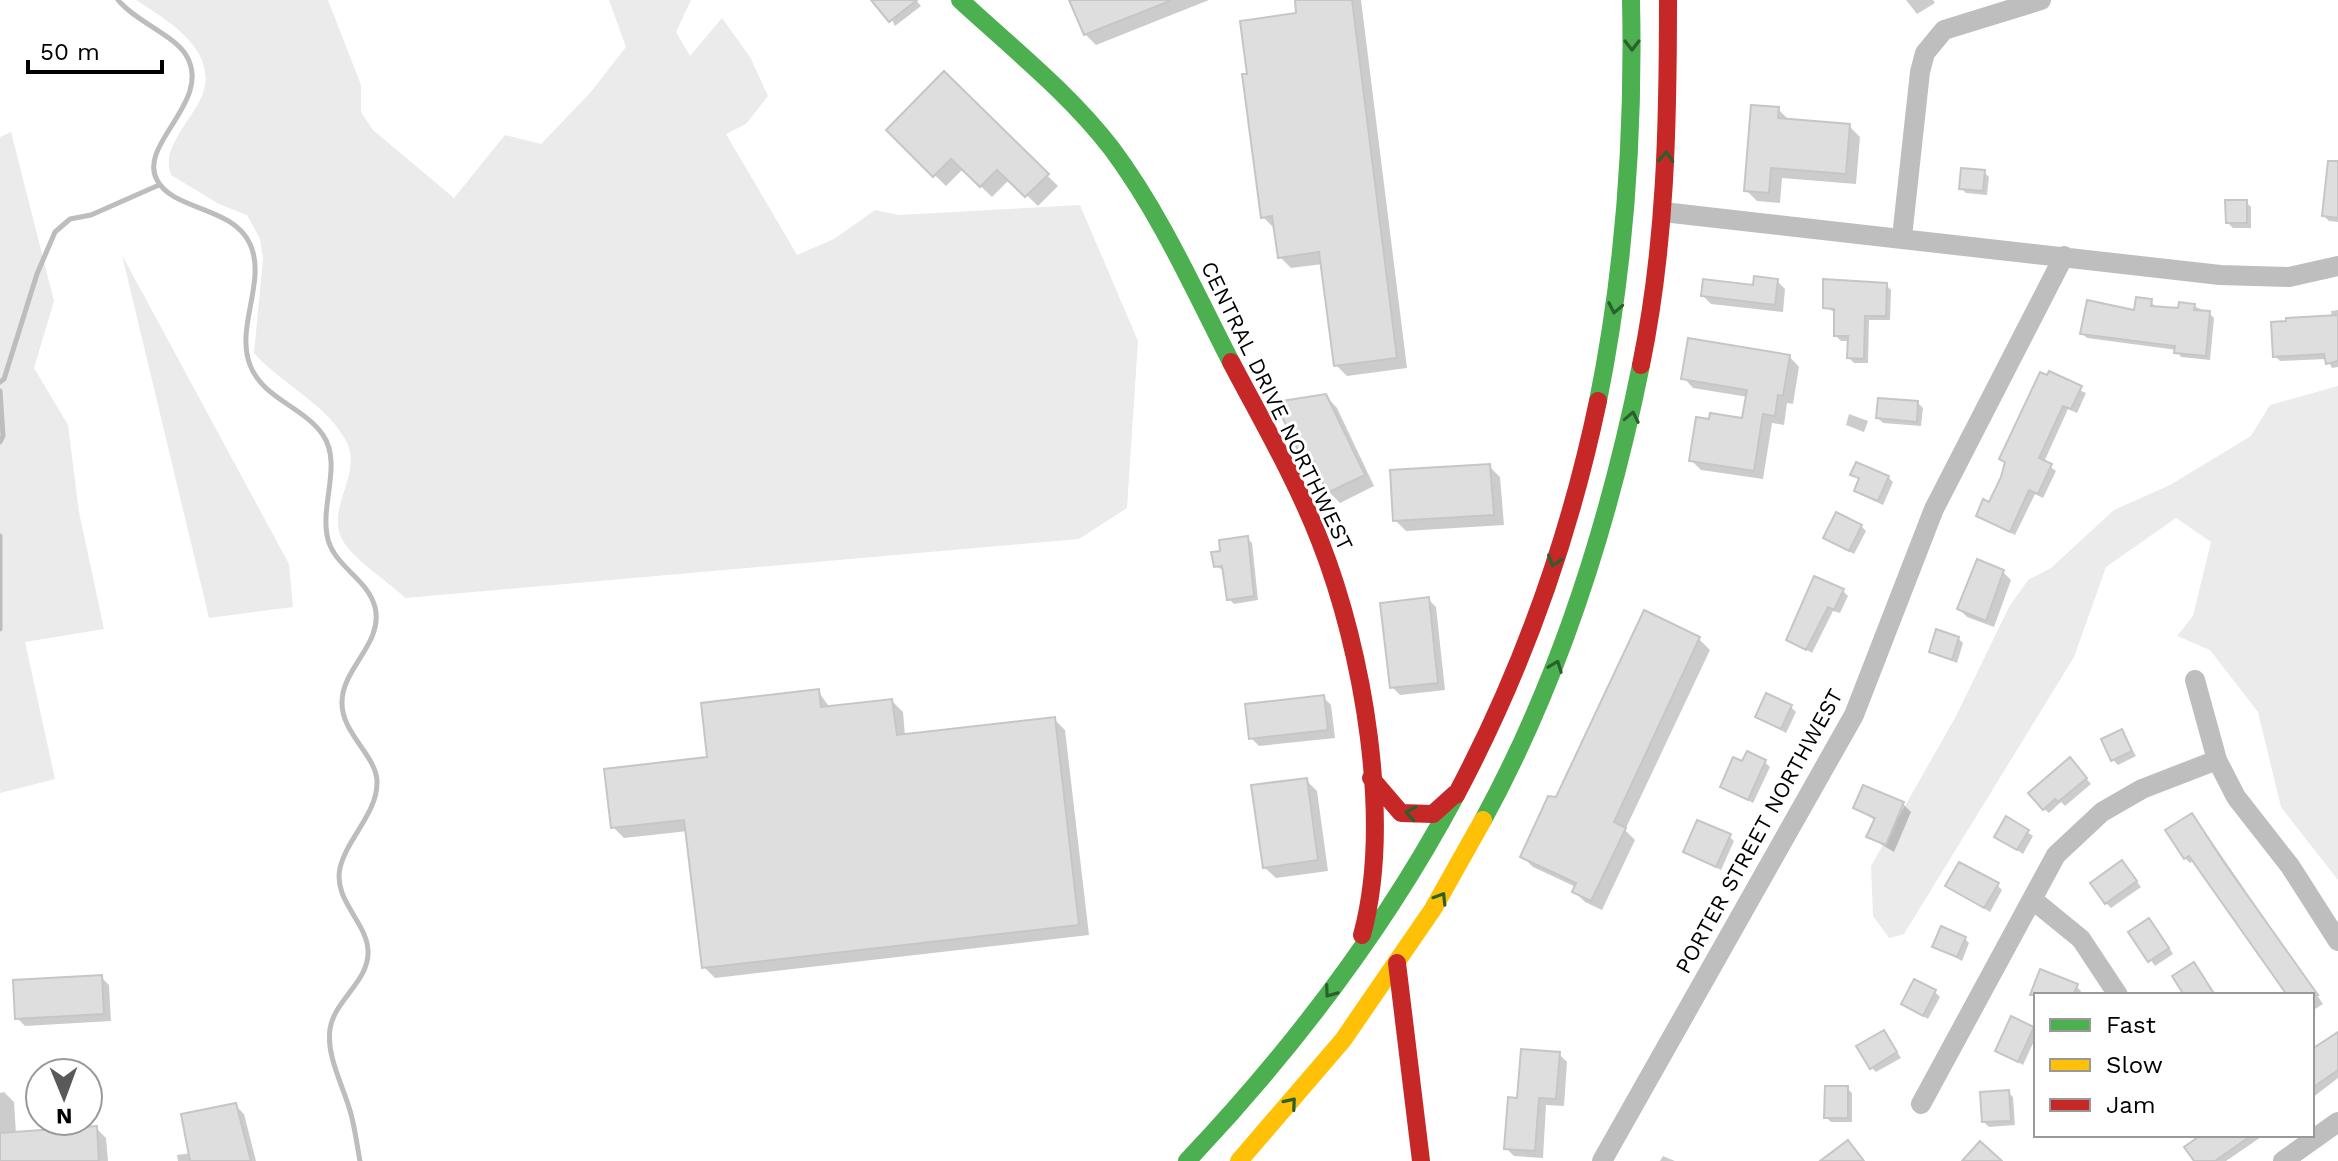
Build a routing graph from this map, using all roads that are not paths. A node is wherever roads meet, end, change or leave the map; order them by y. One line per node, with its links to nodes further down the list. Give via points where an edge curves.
1 (960, 0): 15 (main road, CENTRAL DRIVE NORTHWEST, via 1071,103 1110,148 1195,290 1331,570 1354,653)
2 (1631, 0): 5 (main road, one-way to 5)
3 (1668, 0): 6 (main road, one-way to 3)
4 (2041, 0): 9 (street, via 1944,30 1925,53)
5 (1626, 208): 6 (main road); 7 (main road)
6 (1663, 212): 8 (main road); 9 (street)
7 (1624, 231): 8 (main road); 13 (main road, one-way to 13, via 1619,289 1593,424 1547,584)
8 (1661, 235): 20 (main road, one-way to 8, via 1467,855 1510,775 1592,573 1626,448)
9 (1902, 237): 10 (street)
10 (2064, 256): 11 (street, via 2265,277); 27 (street, PORTER STREET NORTHWEST, via 1934,509 1854,715)
11 (2338, 266)
12 (2195, 680): 14 (street)
13 (1505, 696): 16 (main road); 20 (main road, via 1479,782 1394,937)
14 (2217, 760): 17 (street, via 2142,789 2102,812 2056,855); 18 (street, via 2236,797 2290,866)
15 (1371, 778): 16 (main road, one-way to 15, via 1433,814 1416,816 1390,805); 19 (main road, CENTRAL DRIVE NORTHWEST, via 1374,897)
16 (1457, 792): 19 (main road)
17 (2032, 899): 21 (street, via 2081,939); 22 (street)
18 (2338, 941)
19 (1355, 956): 24 (main road, one-way to 24, via 1287,1052)
20 (1397, 963): 25 (main road, one-way to 20, via 1337,1047); 26 (main road)
21 (2117, 993)
22 (1921, 1104)
23 (2338, 1122): 28 (street)
24 (1187, 1161)
25 (1239, 1161)
26 (1421, 1161)
27 (1602, 1161)
28 (2283, 1161)

